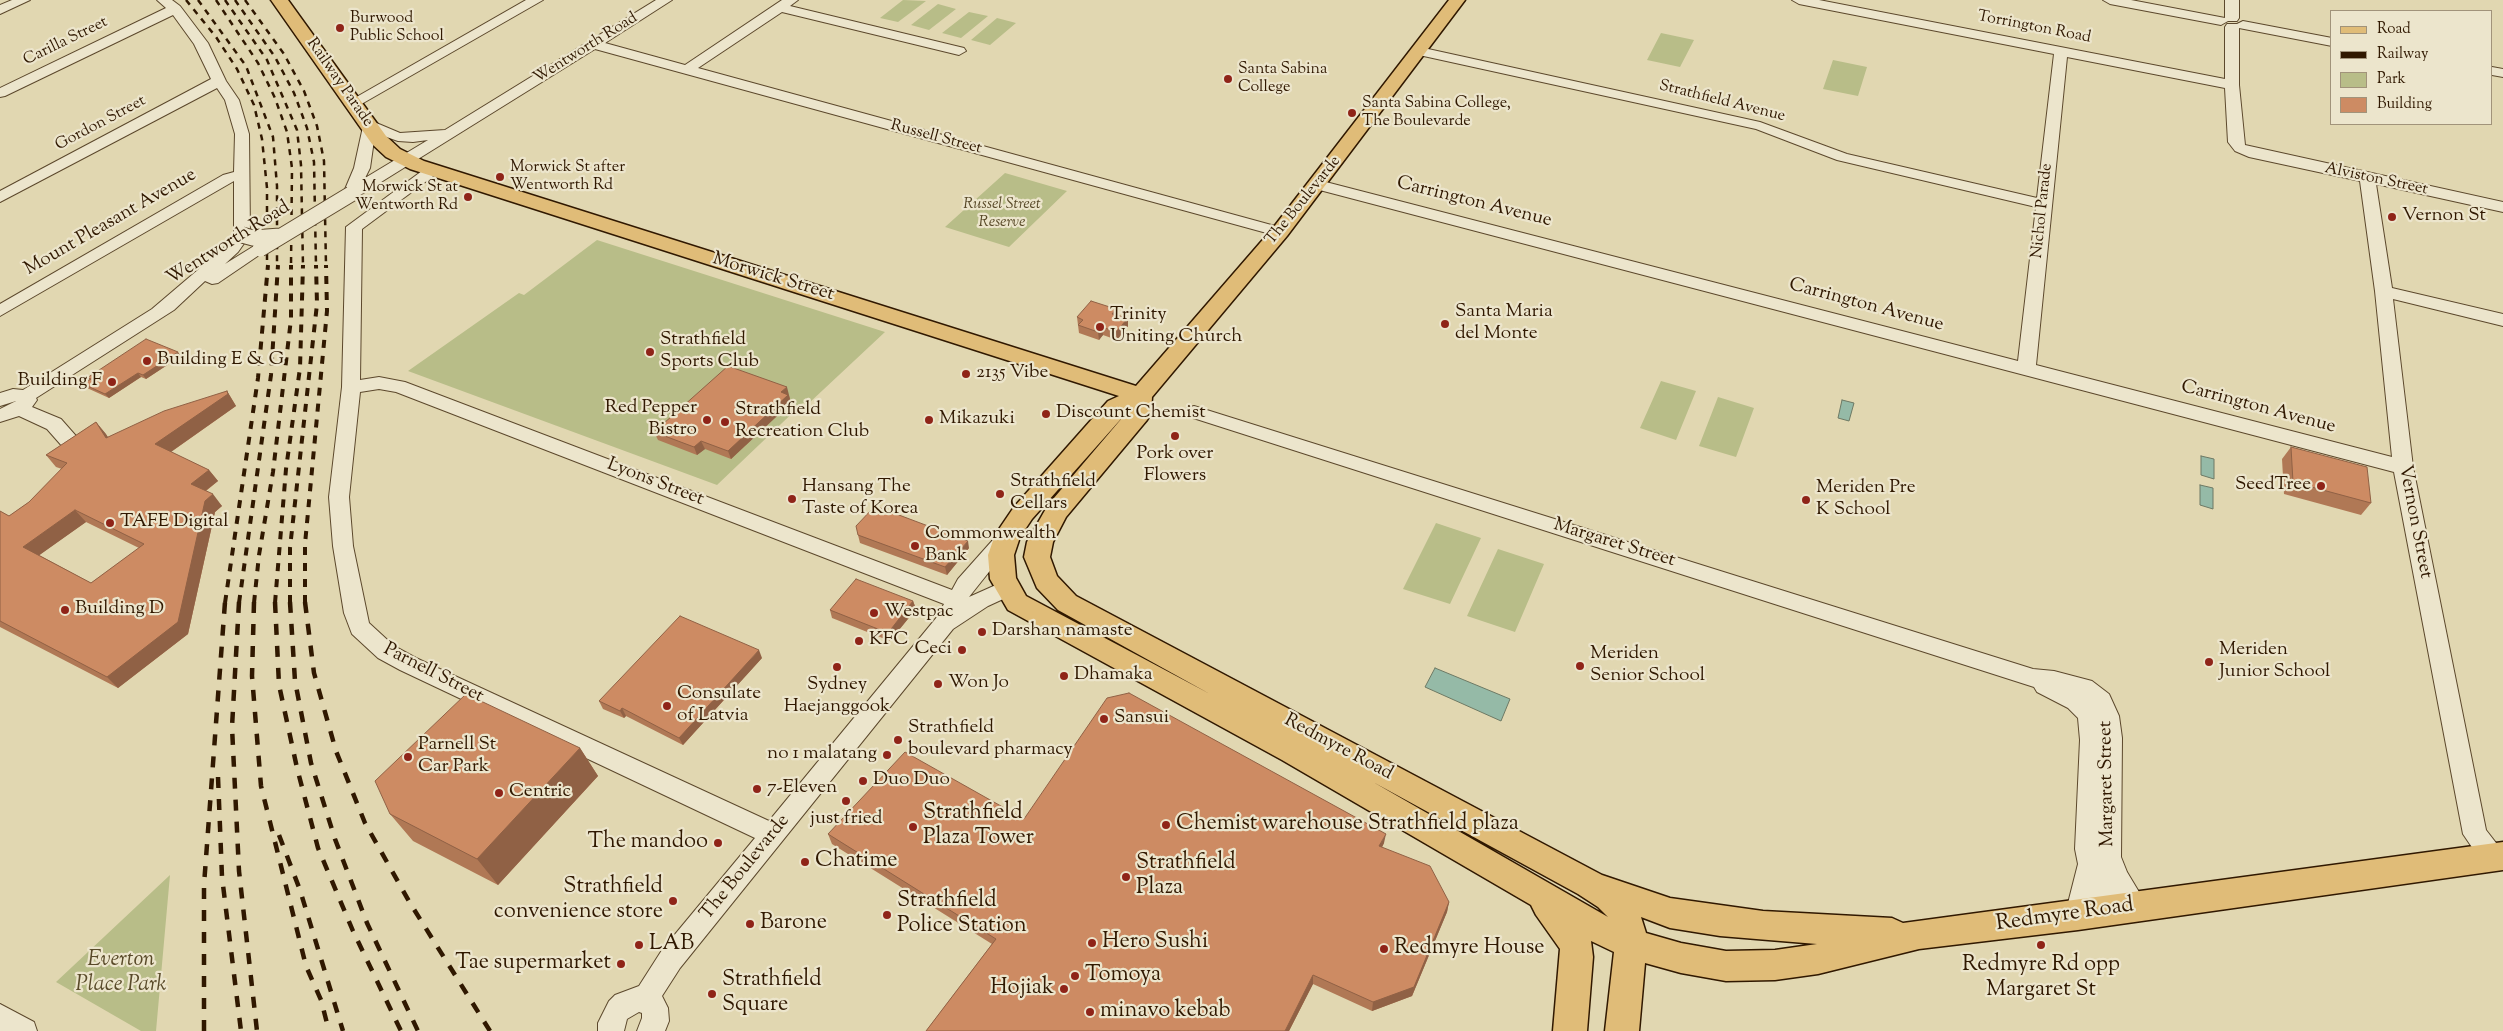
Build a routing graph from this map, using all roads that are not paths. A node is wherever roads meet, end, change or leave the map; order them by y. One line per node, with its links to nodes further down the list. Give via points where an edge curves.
1 (23, 0): 11 (street)
2 (279, 0): 22 (main road, Railway Parade)
3 (536, 0): 22 (street)
4 (665, 0): 14 (street, Wentworth Road)
5 (1457, 0): 16 (main road, The Boulevarde)
6 (1800, 0): 17 (street, Torrington Road)
7 (2110, 0): 12 (street)
8 (2232, 0): 12 (street)
9 (170, 4): 19 (street, via 202,42); 21 (street, Carilla Street)
10 (786, 4): 15 (street); 18 (street)
11 (3, 7)
12 (2232, 23): 13 (street); 20 (street)
13 (2330, 42)
14 (592, 44): 18 (street, Russell Street); 24 (street, Wentworth Road)
15 (959, 51)
16 (1418, 51): 29 (main road, The Boulevarde); 32 (street, Strathfield Avenue, via 1760,126 1842,157)
17 (2061, 51): 20 (street, Torrington Road); 32 (street, Nichol Parade)
18 (686, 70): 34 (street, Russell Street)
19 (219, 81): 27 (street, via 232,100 242,134); 31 (street, Gordon Street)
20 (2232, 85): 28 (street, Alviston Street, via 2236,142 2240,148)
21 (0, 93)
22 (353, 104): 23 (main road, Railway Parade)
23 (369, 125): 24 (street, Wentworth Road, via 406,138); 25 (main road, Railway Parade, via 385,147); 30 (street, via 362,168)
24 (455, 129): 25 (street, Wentworth Road)
25 (406, 160): 26 (main road, Morwick Street); 30 (street, Wentworth Road)
26 (431, 171): 42 (street, Parnell Street, via 354,227); 43 (main road, Morwick Street)
27 (243, 174): 35 (street); 38 (street, Mount Pleasant Avenue, via 228,178)
28 (2367, 178): 33 (street, Alviston Street); 37 (street, Vernon Street)
29 (1318, 185): 34 (main road, The Boulevarde); 41 (street, Carrington Avenue)
30 (351, 194): 36 (street, Wentworth Road, bridge)
31 (0, 197)
32 (2044, 204): 41 (street, Nichol Parade)
33 (2503, 206)
34 (1280, 232): 43 (main road, The Boulevarde)
35 (242, 235): 36 (street, bridge, via 253,238); 39 (street, via 232,249)
36 (282, 236): 39 (street, Wentworth Road, bridge)
37 (2384, 291): 40 (street); 49 (street, Vernon Street)
38 (0, 311)
39 (156, 314): 45 (street, Wentworth Road)
40 (2503, 320)
41 (2026, 370): 49 (street, Carrington Avenue)
42 (351, 387): 54 (street, Lyons Street, via 379,383 399,386); 57 (street, Parnell Street, via 339,497 343,546 355,613 360,628 371,640 408,664)
43 (1141, 395): 50 (main road, The Boulevarde, via 1139,414); 51 (main road, The Boulevarde, via 1116,407 1023,513)
44 (0, 400): 45 (street, via 14,395)
45 (23, 403): 47 (street); 48 (street, via 54,424)
46 (1194, 412): 56 (street, Margaret Street)
47 (0, 416)
48 (68, 441)
49 (2403, 468): 58 (street, Vernon Street, via 2475,834)
50 (1057, 511): 52 (main road, The Boulevarde, via 1043,535); 53 (main road, via 1036,529 1025,558 1024,574)
51 (1008, 535): 53 (main road, The Boulevarde, via 1001,555 1001,572); 54 (street, The Boulevarde)
52 (1037, 557): 60 (main road, Redmyre Road, via 1046,581 1068,603)
53 (1007, 588): 55 (street, The Boulevarde); 65 (main road, Redmyre Road, via 1017,603 1038,616 1292,751 1530,887)
54 (956, 599): 55 (street, The Boulevarde)
55 (945, 622): 57 (street, The Boulevarde)
56 (2033, 678): 59 (street, Margaret Street, via 2076,701 2089,718 2087,849); 61 (street, Margaret Street, via 2084,688 2094,694 2108,716 2111,738 2108,858)
57 (773, 835): 68 (street, The Boulevarde, via 672,959)
58 (2498, 856): 61 (main road, Redmyre Road)
59 (2090, 864): 61 (street, Margaret Street); 64 (street, Margaret Street)
60 (1589, 884): 62 (main road, Redmyre Road, via 1609,897); 63 (main road)
61 (2124, 908): 64 (main road, Redmyre Road)
62 (1623, 912): 63 (main road); 65 (main road); 67 (main road, Redmyre Road)
63 (1670, 913): 66 (main road, via 1763,926)
64 (2078, 915): 66 (main road, Redmyre Road)
65 (1583, 934): 67 (main road, Redmyre Road); 73 (main road, via 1577,957)
66 (1919, 934): 67 (main road, Redmyre Road, via 1818,959 1775,965 1726,966)
67 (1631, 944): 74 (main road)
68 (646, 1000): 71 (street, via 631,1001 618,1010 611,1023); 72 (street, via 656,1014)
69 (0, 1017): 70 (street)
70 (24, 1031)
71 (611, 1031)
72 (650, 1031)
73 (1570, 1031)
74 (1622, 1031)

